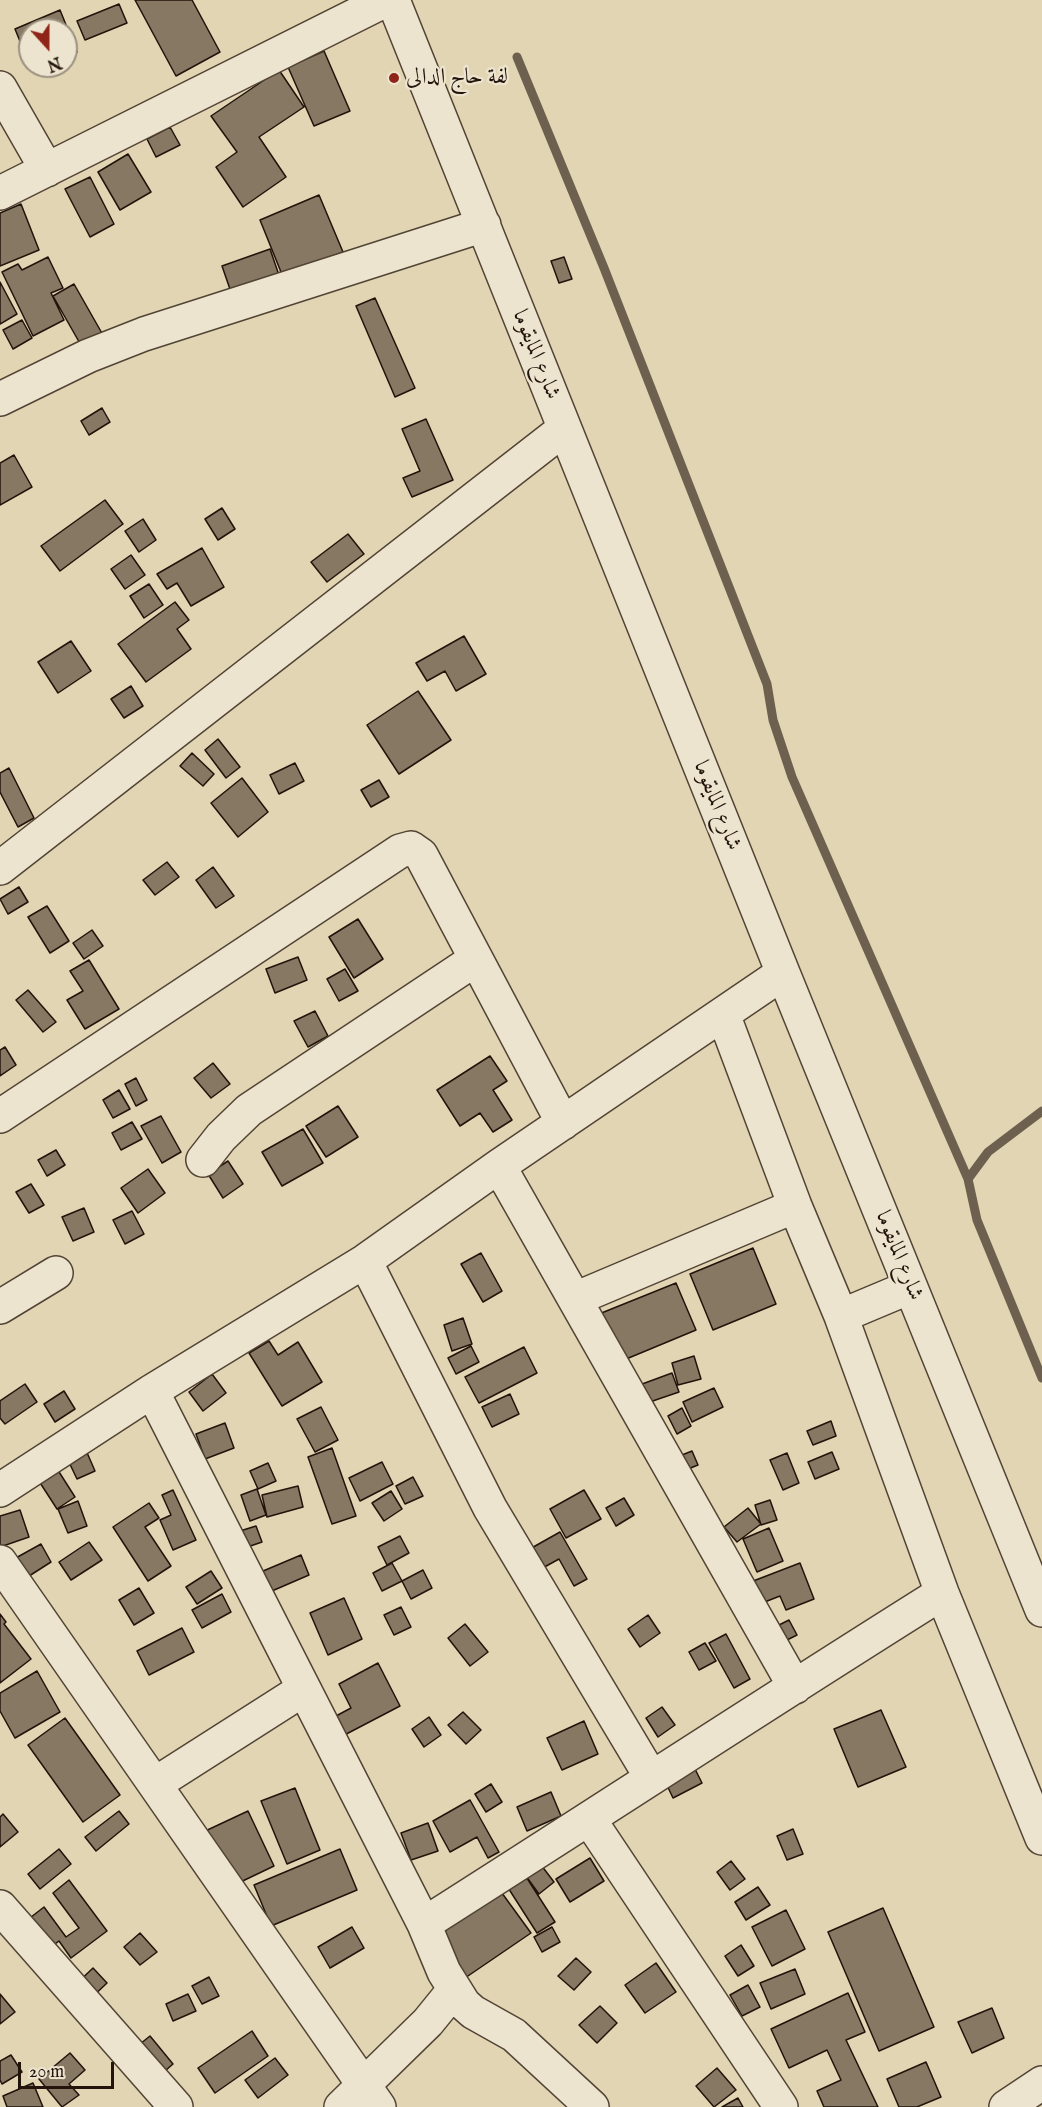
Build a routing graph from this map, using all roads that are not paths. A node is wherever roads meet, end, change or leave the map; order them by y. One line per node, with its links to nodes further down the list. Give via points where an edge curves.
1 (386, 0): 4 (street)
2 (393, 0): 6 (street, شارع المايقوما)
3 (0, 88): 4 (street)
4 (47, 170): 5 (street)
5 (0, 193)
6 (484, 225): 7 (street, via 144,334); 8 (street, شارع المايقوما)
7 (0, 399)
8 (564, 429): 9 (street); 11 (street, شارع المايقوما)
9 (0, 868)
10 (476, 959): 13 (street, via 422,855 411,848); 14 (street); 15 (street, via 249,1110 220,1137)
11 (783, 972): 12 (street); 20 (street, شارع المايقوما)
12 (723, 1014): 14 (street); 17 (street)
13 (0, 1116)
14 (563, 1123): 16 (street)
15 (203, 1160)
16 (499, 1166): 18 (street); 21 (street)
17 (795, 1206): 21 (street); 23 (street)
18 (365, 1261): 24 (street); 31 (street, via 490,1508)
19 (56, 1273): 22 (street)
20 (910, 1287): 23 (street); 28 (street, شارع المايقوما)
21 (575, 1299): 29 (street)
22 (0, 1307)
23 (841, 1316): 27 (street)
24 (152, 1392): 25 (street); 30 (street)
25 (0, 1490)
26 (0, 1562): 33 (street)
27 (942, 1593): 29 (street); 32 (street)
28 (1042, 1610)
29 (795, 1687): 31 (street)
30 (304, 1689): 33 (street); 37 (street)
31 (651, 1777): 34 (street)
32 (1032, 1780): 35 (street)
33 (155, 1784): 40 (street)
34 (589, 1819): 37 (street); 44 (street)
35 (1042, 1838)
36 (0, 1907): 41 (street)
37 (424, 1924): 38 (street)
38 (454, 1990): 40 (street); 43 (street, via 473,2012 514,2035)
39 (1042, 2083): 45 (street)
40 (372, 2096): 42 (street)
41 (176, 2107)
42 (340, 2107)
43 (592, 2107)
44 (781, 2107)
45 (1006, 2107)

